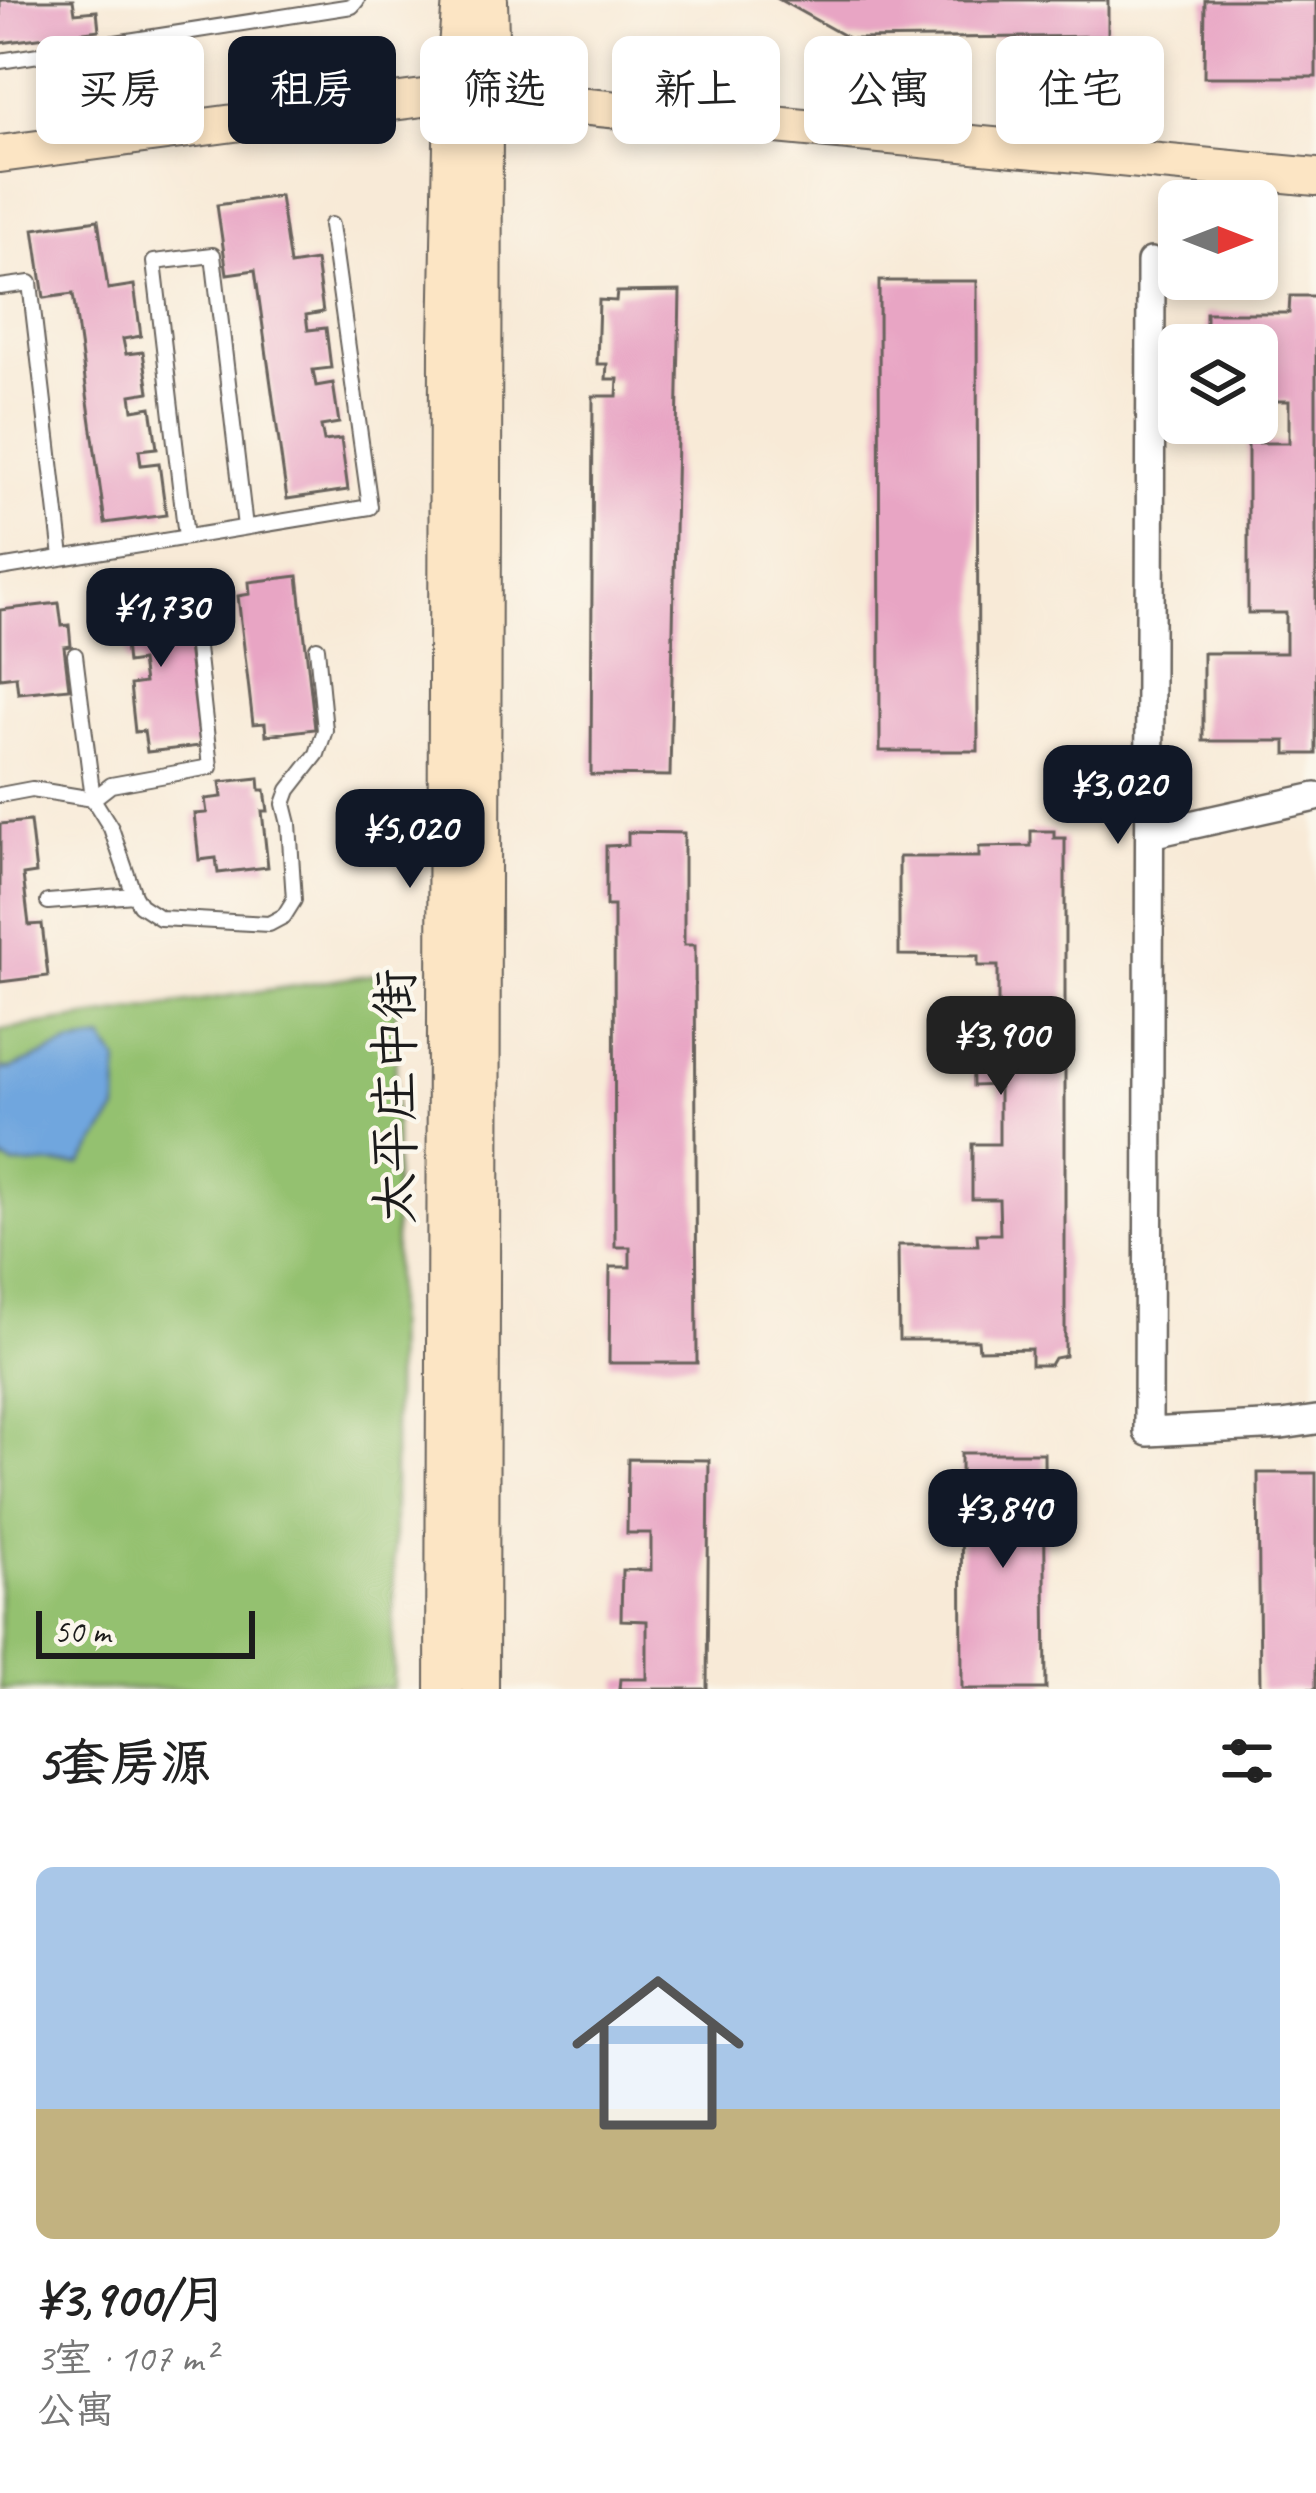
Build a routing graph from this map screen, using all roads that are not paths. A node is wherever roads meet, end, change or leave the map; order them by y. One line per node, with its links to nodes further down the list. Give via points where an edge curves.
1 (357, 0): 6 (lane)
2 (461, 0): 4 (main road, 太平庄中街)
3 (489, 0): 5 (main road, 太平庄中街)
4 (464, 36)
5 (490, 36)
6 (0, 61)
7 (420, 101): 11 (main road)
8 (588, 107): 12 (main road)
9 (465, 144): 31 (main road, 太平庄中街, via 448,392)
10 (468, 144): 32 (main road, 太平庄中街)
11 (0, 154)
12 (1316, 177)
13 (332, 225): 16 (lane, via 370,507)
14 (1151, 262): 27 (street)
15 (0, 287): 19 (lane, via 30,284)
16 (245, 527): 17 (lane); 17 (lane, via 214,255 154,262)
17 (186, 537): 19 (lane)
18 (0, 546): 20 (lane)
19 (62, 557): 20 (lane)
20 (1, 567)
21 (193, 611): 26 (lane, via 210,767 111,785)
22 (317, 648): 28 (lane, via 325,730 284,803 295,900 284,916 269,924 160,918)
23 (75, 655): 26 (lane)
24 (0, 795): 26 (lane, via 32,789)
25 (1316, 797): 27 (street)
26 (93, 799): 28 (lane)
27 (1150, 834): 30 (street, via 1148,1432)
28 (134, 895): 29 (lane)
29 (47, 902)
30 (1316, 1420)
31 (444, 1689)
32 (480, 1689)

